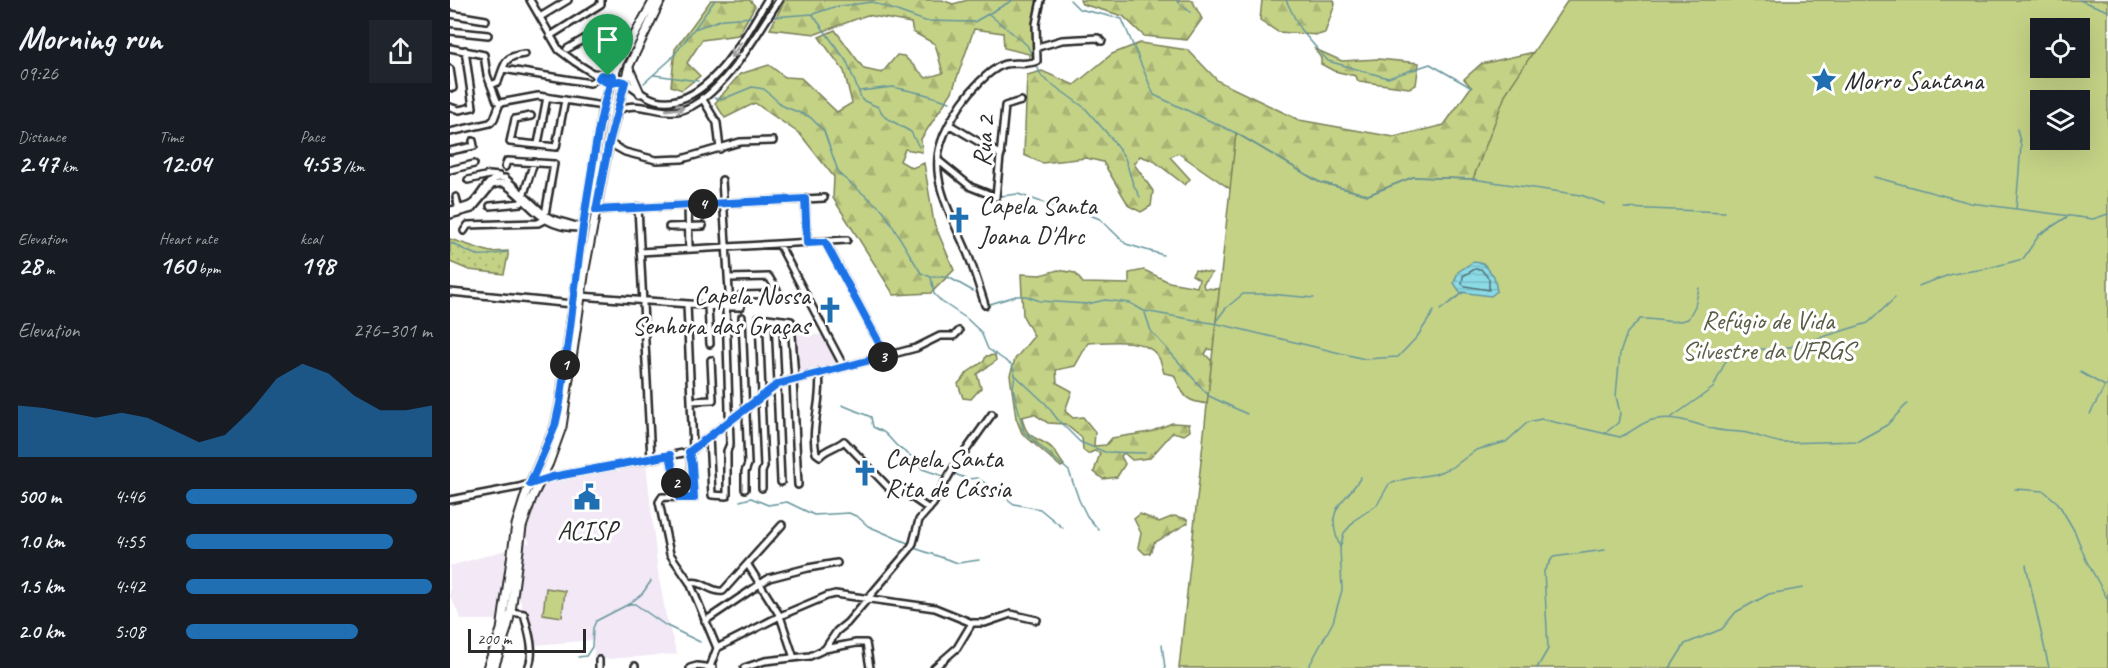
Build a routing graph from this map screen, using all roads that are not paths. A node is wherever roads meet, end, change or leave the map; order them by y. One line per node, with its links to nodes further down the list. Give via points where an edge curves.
1 (530, 0): 10 (street)
2 (568, 0): 10 (street)
3 (601, 0): 14 (street, via 601,4)
4 (654, 0): 25 (main road)
5 (660, 0): 21 (main road)
6 (767, 0): 30 (street, one-way to 30, via 734,53)
7 (779, 0): 33 (street, via 741,58)
8 (1041, 0): 16 (street, via 1036,24)
9 (450, 14): 11 (street)
10 (540, 17): 14 (street)
11 (486, 20)
12 (450, 31): 13 (street)
13 (488, 35)
14 (550, 36): 24 (street, via 574,62)
15 (1102, 41): 16 (street, via 1062,40)
16 (1038, 47): 43 (street, via 1036,63 1000,66 985,77 966,97)
17 (450, 48): 19 (street)
18 (567, 49): 25 (street, via 612,22 616,41)
19 (465, 50): 28 (street, via 484,55); 38 (street, via 473,107)
20 (525, 54): 23 (street, via 511,56)
21 (629, 66): 26 (main road); 31 (main road)
22 (450, 69): 29 (street, via 453,88)
23 (503, 69): 24 (street, via 590,83); 28 (street, via 498,82)
24 (600, 76): 25 (street); 27 (street)
25 (610, 76): 26 (street); 27 (main road)
26 (625, 82): 27 (main road); 31 (street); 40 (main road)
27 (610, 84): 37 (main road)
28 (491, 85): 36 (street)
29 (450, 87)
30 (697, 92): 31 (street, via 680,100); 33 (street)
31 (643, 95): 39 (street)
32 (547, 97): 34 (street); 36 (street); 49 (street)
33 (704, 99): 39 (street, one-way to 33, via 682,110); 50 (street, via 717,123)
34 (564, 100): 37 (street); 49 (street, via 556,147)
35 (1021, 101): 52 (street, Rua 2, via 1005,105)
36 (500, 103): 45 (street, via 490,123)
37 (603, 106): 42 (main road)
38 (450, 107)
39 (644, 108): 40 (street, via 626,106)
40 (619, 110): 44 (main road)
41 (531, 116): 49 (street, via 515,119 510,142)
42 (599, 123): 44 (main road); 69 (main road)
43 (950, 125): 52 (street); 53 (street, via 940,144)
44 (613, 126): 48 (main road)
45 (450, 132)
46 (473, 141): 51 (street, via 474,146)
47 (773, 141): 50 (street, via 740,142)
48 (609, 143): 50 (street, via 625,152 656,160 682,159); 71 (main road)
49 (538, 144)
50 (720, 149)
51 (450, 151)
52 (1001, 155): 53 (street, Rua 2, via 996,197 971,187)
53 (939, 161): 94 (street, via 949,213)
54 (534, 162): 56 (street, via 507,161); 62 (street); 74 (street, via 554,164)
55 (474, 164): 57 (street)
56 (505, 167)
57 (450, 170)
58 (468, 180): 59 (street, via 489,175)
59 (502, 180): 62 (street); 72 (street, via 492,185 476,206)
60 (722, 180): 65 (street)
61 (456, 197): 72 (street)
62 (523, 197): 67 (street, via 515,205); 74 (street)
63 (824, 198): 64 (street)
64 (805, 199): 65 (street); 83 (street)
65 (723, 203): 66 (street); 85 (street)
66 (688, 205): 68 (street); 75 (street)
67 (490, 206)
68 (638, 207): 71 (street); 87 (street)
69 (586, 209): 71 (main road); 78 (main road)
70 (450, 210): 72 (street)
71 (596, 210): 79 (main road)
72 (459, 211): 73 (street)
73 (450, 215)
74 (544, 217): 78 (street, via 552,224); 80 (street, via 538,223 468,225)
75 (689, 226): 76 (street); 77 (street); 86 (street)
76 (703, 226)
77 (669, 227)
78 (583, 228): 79 (main road); 92 (main road)
79 (592, 229): 90 (main road)
80 (464, 231)
81 (847, 240): 82 (street)
82 (825, 242): 83 (street); 101 (street)
83 (807, 243): 84 (street)
84 (779, 244): 85 (street); 103 (street)
85 (727, 248): 86 (street); 88 (street)
86 (689, 249): 87 (street)
87 (640, 252): 91 (street)
88 (729, 278): 96 (street); 96 (street, via 769,277 779,294 741,295 741,307)
89 (450, 292): 92 (street)
90 (580, 296): 91 (street); 116 (main road, via 563,419)
91 (642, 300): 93 (street); 115 (street)
92 (573, 304): 118 (main road, via 555,426)
93 (687, 304): 95 (street); 108 (street)
94 (985, 305)
95 (708, 306): 96 (street); 100 (street)
96 (728, 307): 111 (street)
97 (742, 317): 109 (street)
98 (775, 319): 105 (street, via 792,323); 106 (street); 107 (street, via 759,317)
99 (959, 332): 101 (street)
100 (710, 344)
101 (886, 356): 103 (street)
102 (711, 360): 108 (street, via 713,400)
103 (844, 367): 104 (street)
104 (819, 373): 105 (street); 126 (street, via 815,449 820,456 844,441 890,489 907,494)
105 (794, 380): 106 (street); 119 (street)
106 (778, 384): 107 (street); 117 (street)
107 (762, 396): 109 (street); 121 (street)
108 (691, 401): 113 (street)
109 (746, 409): 111 (street); 122 (street)
110 (992, 414): 126 (street)
111 (730, 421): 112 (street); 112 (street, via 727,496 712,495)
112 (709, 438): 113 (street)
113 (691, 451): 114 (street); 124 (street, via 694,498)
114 (670, 455): 115 (street); 124 (street)
115 (651, 459): 116 (street)
116 (542, 479): 118 (street); 123 (main road)
117 (781, 483)
118 (530, 484): 120 (street); 123 (main road)
119 (798, 485)
120 (519, 487): 123 (street); 125 (street)
121 (762, 488)
122 (745, 489)
123 (529, 496): 133 (main road); 142 (main road, via 516,525 501,630)
124 (679, 498): 130 (street, via 662,497 659,502 668,548)
125 (450, 500)
126 (929, 509): 132 (street, via 919,520 909,550)
127 (782, 525): 129 (street)
128 (837, 563): 131 (street)
129 (747, 565): 130 (street, via 723,591); 131 (street)
130 (690, 583): 136 (street)
131 (759, 584): 134 (street); 136 (street)
132 (867, 599): 134 (street, via 835,594); 137 (street, via 935,608); 139 (street)
133 (511, 612): 143 (main road); 144 (street, via 524,614 532,656)
134 (780, 616): 138 (street); 140 (street)
135 (1037, 620): 137 (street, via 1011,614)
136 (705, 621): 138 (street)
137 (972, 623): 150 (street, via 957,648)
138 (717, 648): 147 (street)
139 (825, 649): 140 (street); 149 (street, via 866,643)
140 (794, 658): 148 (street)
141 (599, 660): 145 (street)
142 (487, 668)
143 (494, 668)
144 (528, 668)
145 (599, 668)
146 (690, 668): 147 (street)
147 (712, 668)
148 (744, 668)
149 (870, 668)
150 (934, 668)

